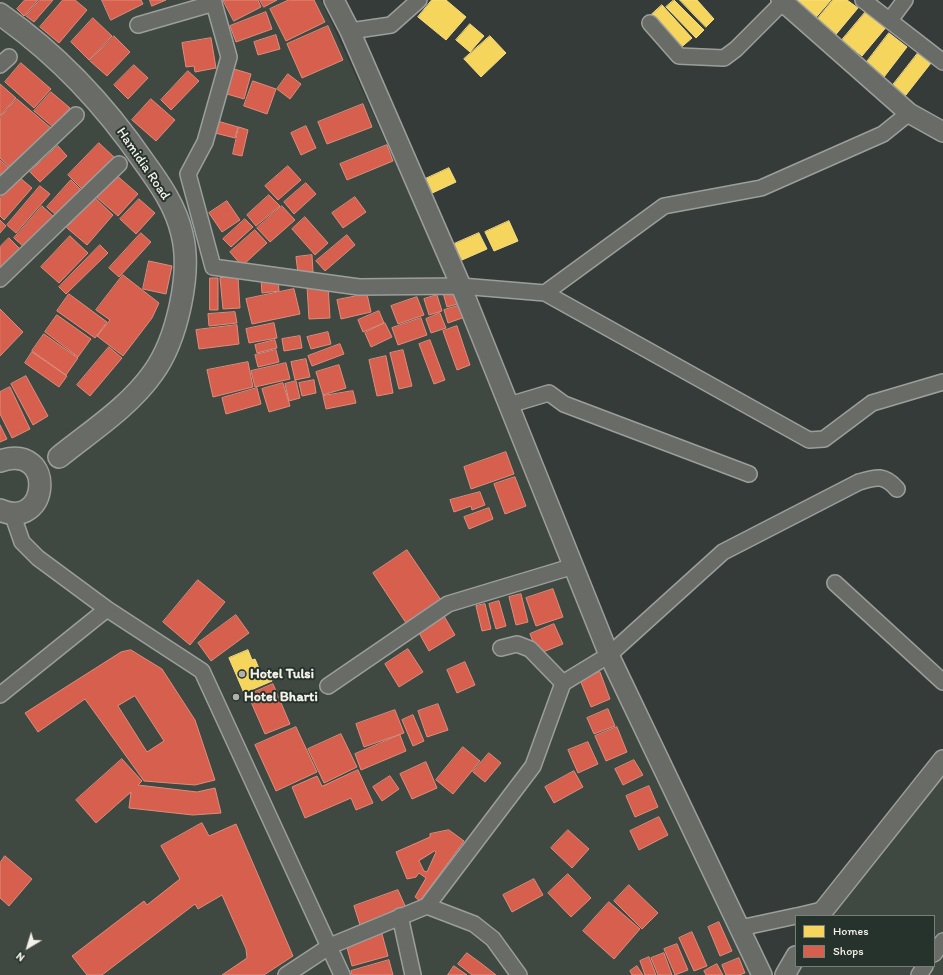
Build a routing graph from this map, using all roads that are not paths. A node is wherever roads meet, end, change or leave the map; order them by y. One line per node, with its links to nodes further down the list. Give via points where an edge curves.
1 (419, 0): 11 (street, via 391,25)
2 (863, 0): 8 (street)
3 (905, 0): 8 (street)
4 (214, 1): 10 (street); 19 (street, via 229,57 204,142 188,174 213,267 359,287)
5 (336, 1): 11 (street)
6 (782, 1): 9 (street, via 724,58 679,56); 13 (street)
7 (0, 14): 23 (main road, Hamidia Road, via 33,38 62,64 122,130 163,189 183,235 185,266 182,302 172,338 154,372 131,400)
8 (890, 20): 12 (street)
9 (650, 22)
10 (138, 24)
11 (350, 31): 19 (street)
12 (943, 62)
13 (909, 113): 15 (street); 20 (street, via 883,134 761,188 664,206)
14 (76, 115): 17 (street)
15 (943, 132)
16 (118, 164): 18 (street)
17 (0, 187)
18 (0, 279)
19 (461, 286): 20 (street); 22 (street)
20 (545, 293): 21 (street, via 810,440 824,439 872,403)
21 (943, 382)
22 (509, 404): 26 (street, via 549,393 564,404); 30 (street)
23 (59, 457): 24 (main road); 27 (main road)
24 (25, 460): 25 (main road, via 17,458); 27 (main road, via 38,472)
25 (0, 461)
26 (749, 474)
27 (41, 486): 29 (main road, via 39,497 34,504 21,512)
28 (897, 489): 34 (street, via 890,481 877,477 859,482 723,552)
29 (6, 511): 32 (street, via 22,542 38,558)
30 (574, 566): 34 (street); 37 (street, via 448,604)
31 (835, 583): 35 (street)
32 (107, 609): 38 (street); 47 (street, via 202,671)
33 (500, 648): 36 (street, via 517,644 530,649)
34 (609, 655): 36 (street); 45 (street)
35 (943, 682)
36 (563, 683): 40 (street, via 533,766)
37 (328, 686)
38 (0, 695)
39 (943, 760): 41 (street)
40 (427, 906): 43 (street); 53 (street, via 474,924 493,939)
41 (821, 913): 42 (street)
42 (804, 915)
43 (400, 916): 47 (street); 52 (street)
44 (795, 916): 45 (street)
45 (740, 928): 54 (street)
46 (943, 941): 48 (street)
47 (330, 946): 50 (street); 51 (street)
48 (935, 953)
49 (795, 958): 55 (street)
50 (286, 975)
51 (342, 975)
52 (413, 975)
53 (519, 975)
54 (762, 975)
55 (785, 975)

